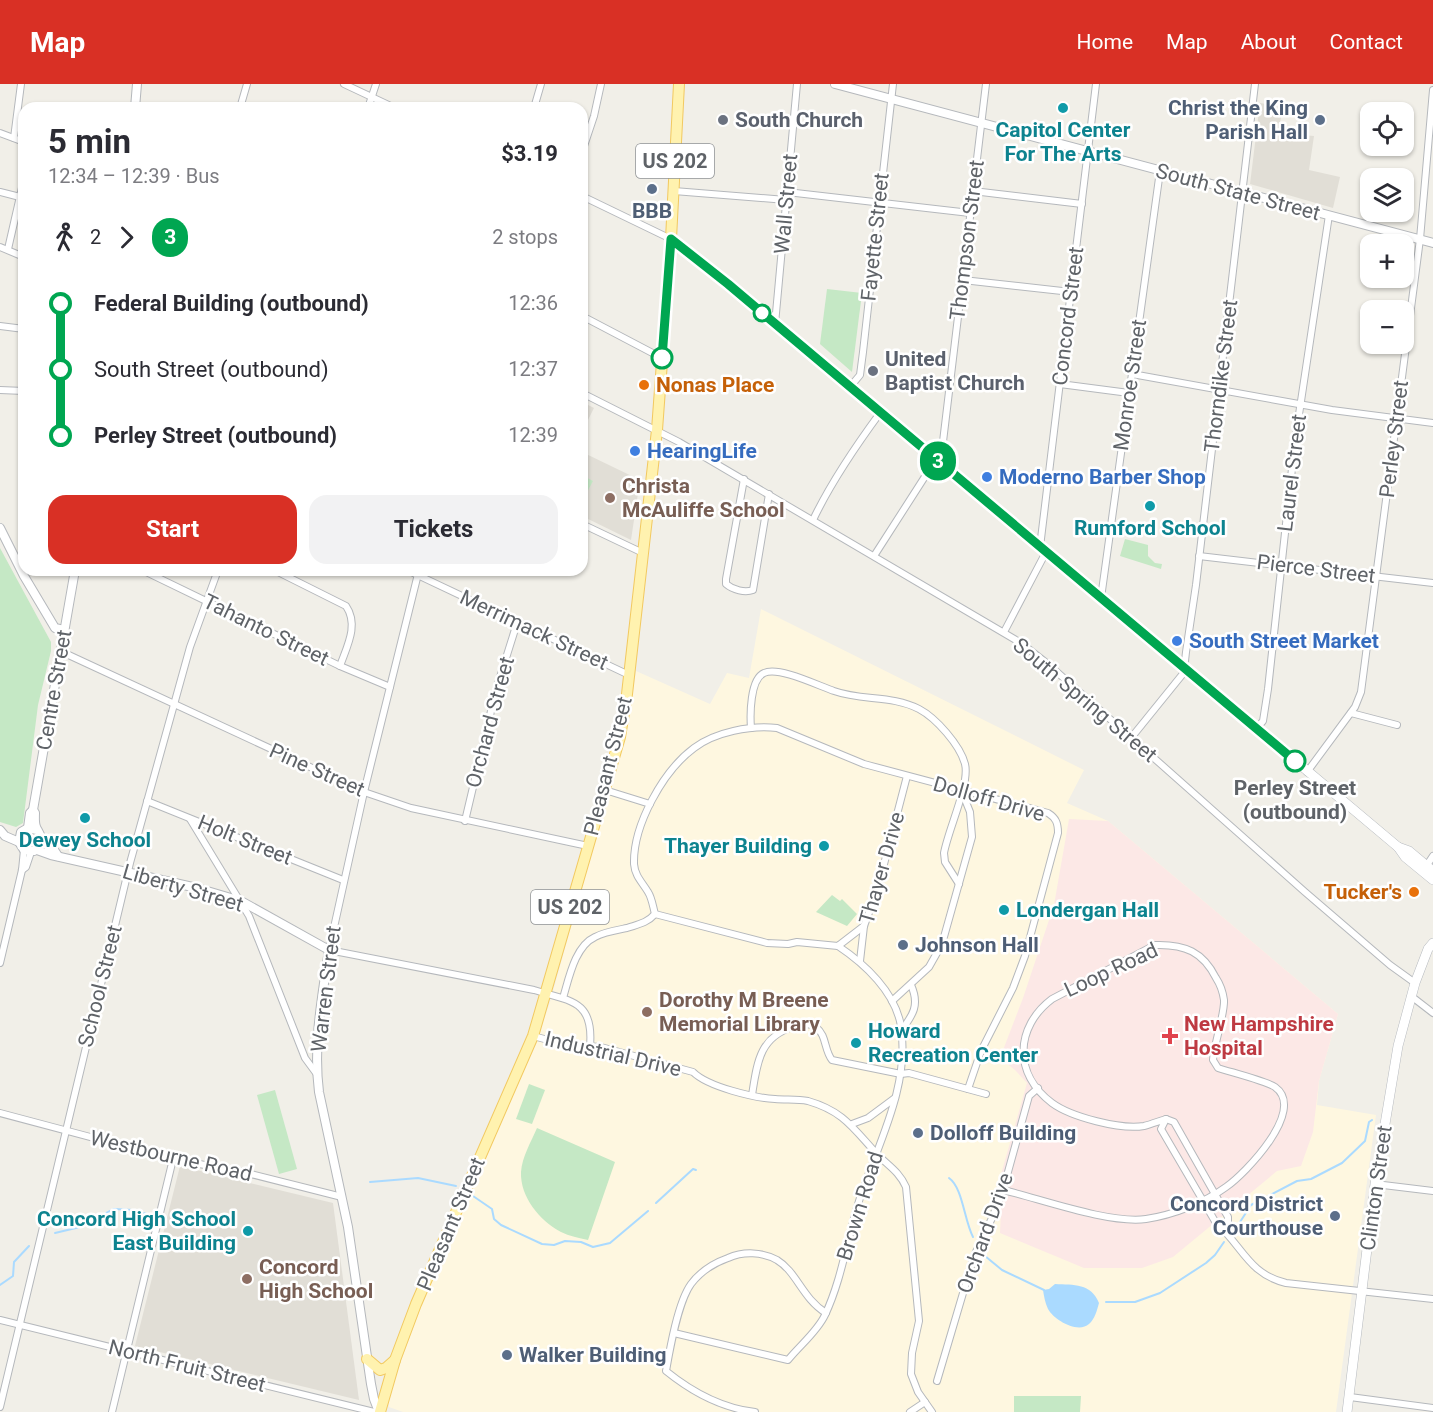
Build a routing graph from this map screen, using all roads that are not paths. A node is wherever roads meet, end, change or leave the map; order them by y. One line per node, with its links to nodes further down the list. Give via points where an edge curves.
1 (21, 84): 18 (street)
2 (137, 84): 19 (street)
3 (247, 84): 20 (street)
4 (344, 84): 16 (street)
5 (376, 84): 16 (street)
6 (541, 84): 23 (street)
7 (601, 84): 27 (street)
8 (679, 84): 32 (main road, Pleasant Street / US 202)
9 (797, 84): 35 (street, Wall Street)
10 (835, 84): 17 (street, South State Street)
11 (893, 84): 17 (street, Fayette Street)
12 (986, 84): 25 (street, Thompson Street)
13 (1096, 84): 30 (street, Concord Street)
14 (1255, 84): 36 (street, Thorndike Street)
15 (1433, 90): 46 (street, Perley Street)
16 (372, 97): 21 (street); 22 (street)
17 (891, 99): 25 (street, South State Street); 40 (street, Fayette Street)
18 (19, 102)
19 (136, 102)
20 (242, 102)
21 (370, 102)
22 (382, 102)
23 (536, 102)
24 (18, 107): 28 (street)
25 (981, 123): 30 (street, South State Street); 33 (street, Thompson Street)
26 (0, 134): 28 (street)
27 (588, 137)
28 (14, 138): 29 (street)
29 (18, 140)
30 (1088, 152): 31 (street, South State Street); 41 (street, Concord Street)
31 (1160, 171): 36 (street, South State Street); 58 (street, Monroe Street)
32 (674, 191): 39 (street); 45 (main road, Pleasant Street / US 202)
33 (973, 191): 41 (street); 43 (street, Thompson Street)
34 (0, 192): 37 (street)
35 (787, 192): 39 (street, Wall Street); 40 (street)
36 (1242, 192): 44 (street, South State Street); 61 (street, Thorndike Street)
37 (18, 196)
38 (588, 199): 45 (street)
39 (786, 200): 54 (street, Wall Street)
40 (879, 202): 43 (street); 60 (street, Fayette Street, via 860,375)
41 (1082, 204): 52 (street, Concord Street)
42 (18, 206): 49 (street)
43 (970, 213): 51 (street, Thompson Street)
44 (1329, 215): 46 (street, South State Street); 66 (street, Laurel Street)
45 (671, 239): 54 (main road); 57 (main road, Pleasant Street / US 202)
46 (1420, 239): 47 (street, South State Street); 68 (street, Perley Street)
47 (1433, 243)
48 (0, 247): 49 (street)
49 (8, 249): 50 (street)
50 (18, 254)
51 (963, 280): 52 (street); 71 (street, Thompson Street, via 944,440)
52 (1071, 292): 59 (street, Concord Street)
53 (588, 319): 57 (street)
54 (775, 324): 60 (main road)
55 (0, 326): 56 (street)
56 (18, 328)
57 (662, 358): 70 (main road, Pleasant Street / US 202)
58 (1132, 374): 61 (street); 64 (street, Monroe Street)
59 (1060, 384): 64 (street); 77 (street, Concord Street)
60 (850, 387): 67 (main road)
61 (1219, 389): 66 (street); 80 (street, Thorndike Street)
62 (0, 390): 63 (street)
63 (18, 391)
64 (1129, 393): 92 (street, Monroe Street)
65 (588, 396): 70 (street, South Spring Street)
66 (1301, 403): 68 (street); 82 (street, Laurel Street)
67 (880, 413): 71 (main road); 74 (street, via 852,451)
68 (1397, 419): 69 (street); 90 (street, Perley Street)
69 (1433, 423)
70 (657, 430): 72 (street, South Spring Street); 78 (main road, Pleasant Street / US 202)
71 (936, 460): 77 (main road); 79 (street, Thompson Street)
72 (744, 479): 73 (street, South Spring Street); 73 (street, via 726,584 740,590 753,590)
73 (769, 494): 74 (street, South Spring Street)
74 (813, 520): 79 (street, South Spring Street)
75 (588, 527): 78 (street)
76 (0, 528): 81 (street)
77 (1043, 550): 92 (main road); 96 (street, Concord Street)
78 (643, 553): 100 (main road, Pleasant Street / US 202)
79 (874, 556): 96 (street, South Spring Street)
80 (1199, 556): 82 (street, Pierce Street); 99 (street, Thorndike Street)
81 (18, 564)
82 (1281, 566): 90 (street, Pierce Street); 106 (street, Laurel Street, via 1263,721)
83 (24, 576): 95 (street, via 55,628)
84 (74, 576): 95 (street, Centre Street)
85 (154, 576): 93 (street, Tahanto Street)
86 (216, 576): 93 (street, School Street)
87 (286, 576): 98 (street, via 346,606 351,614 351,631)
88 (418, 576): 101 (street, Warren Street)
89 (425, 576): 94 (street, Merrimack Street)
90 (1377, 576): 91 (street, Pierce Street); 103 (street, Perley Street, via 1361,692)
91 (1433, 583)
92 (1101, 598): 99 (main road)
93 (207, 602): 98 (street, Tahanto Street); 102 (street, School Street)
94 (517, 623): 100 (street, Merrimack Street); 117 (street, Orchard Street, via 496,690)
95 (64, 630): 97 (street, Centre Street)
96 (1004, 632): 107 (street, South Spring Street, via 1042,659)
97 (60, 651): 102 (street, Pine Street); 115 (street, Centre Street)
98 (340, 666): 101 (street, Tahanto Street)
99 (1184, 668): 106 (main road); 107 (street, Thorndike Street)
100 (629, 675): 110 (main road, Pleasant Street / US 202, via 620,737)
101 (390, 687): 112 (street, Warren Street)
102 (174, 704): 112 (street, Pine Street); 113 (street, School Street)
103 (1351, 713): 104 (street); 108 (street, Perley Street)
104 (1397, 725)
105 (751, 728): 109 (street, Dolloff Drive, via 783,729 853,760); 111 (street, via 757,681 770,671 852,696 903,703 933,719 960,753 966,769); 114 (street, Dolloff Drive, via 720,735 694,748)
106 (1256, 729): 108 (main road)
107 (1131, 738): 140 (street, South Spring Street)
108 (1307, 772): 123 (main road)
109 (907, 776): 111 (street, Dolloff Drive); 132 (street, Thayer Drive)
110 (605, 790): 114 (street); 121 (main road, Pleasant Street / US 202)
111 (962, 791): 129 (street, via 970,812 972,837); 129 (street, via 945,853 945,862); 153 (street, Dolloff Drive, via 1048,813 1058,824 1025,956 981,1051)
112 (364, 792): 117 (street, Pine Street); 127 (street, Warren Street)
113 (147, 801): 116 (street, Holt Street); 126 (street, School Street)
114 (650, 804): 131 (street, Dolloff Drive, via 638,833 634,866)
115 (33, 810): 118 (street, Centre Street); 119 (street, Centre Street)
116 (190, 819): 127 (street, Holt Street); 130 (street)
117 (465, 821): 121 (street, Pine Street)
118 (24, 830): 119 (street, Liberty Street); 120 (street, Liberty Street); 122 (street, Centre Street)
119 (37, 830): 122 (street, Centre Street, via 42,835)
120 (0, 831): 122 (street, Liberty Street)
121 (588, 846): 142 (main road, Pleasant Street / US 202)
122 (31, 847): 126 (street, Liberty Street); 138 (street)
123 (1398, 847): 125 (main road); 128 (main road)
124 (1433, 856): 125 (street)
125 (1430, 868)
126 (127, 872): 130 (street, Liberty Street); 160 (street, School Street)
127 (343, 880): 135 (street, Warren Street)
128 (1433, 880)
129 (959, 884): 141 (street, via 942,944 929,967)
130 (241, 901): 135 (street, Liberty Street); 150 (street, via 305,1058)
131 (656, 914): 134 (street, via 767,944); 144 (street, via 648,922 595,936 587,942)
132 (864, 926): 134 (street); 137 (street, Thayer Drive)
133 (1433, 943): 139 (main road, Clinton Street)
134 (838, 946): 137 (street, Brown Road)
135 (329, 950): 142 (street, Liberty Street); 150 (street, Warren Street)
136 (1433, 958): 139 (main road, Clinton Street)
137 (860, 961): 145 (street, Brown Road)
138 (0, 963)
139 (1422, 967): 140 (main road, Clinton Street)
140 (1415, 983): 143 (main road, Clinton Street)
141 (911, 985): 145 (street); 147 (street, via 917,998 912,1016)
142 (546, 994): 144 (street, Liberty Street); 148 (main road, Pleasant Street / US 202)
143 (1411, 996): 146 (street); 163 (main road, Clinton Street, via 1398,1046)
144 (563, 998): 149 (street, via 580,1007 590,1021)
145 (892, 1001): 147 (street, Brown Road)
146 (1433, 1012)
147 (901, 1032): 151 (street, Brown Road)
148 (533, 1036): 149 (street, Industrial Drive); 178 (main road, Pleasant Street / US 202)
149 (590, 1046): 155 (street, Industrial Drive, via 693,1072 704,1080)
150 (316, 1073): 167 (street, Warren Street)
151 (901, 1074): 153 (street); 155 (street, via 832,1060 818,1029 803,1024 786,1029 766,1043); 156 (street, Brown Road)
152 (1038, 1088): 158 (street, via 1051,1103 1067,1112 1116,1125 1143,1126); 164 (street, Orchard Drive, via 1029,1096); 166 (street, Loop Road, via 1026,1067 1023,1051 1025,1034 1040,1008 1155,945 1181,946 1200,956 1211,968 1224,1001 1213,1060 1218,1068 1275,1087 1284,1107 1281,1120 1249,1169)
153 (968, 1089): 154 (street)
154 (986, 1094)
155 (752, 1095): 159 (street, Industrial Drive, via 807,1101)
156 (895, 1098): 159 (street, via 868,1118); 161 (street, Brown Road)
157 (0, 1113): 160 (street, Westbourne Road)
158 (1166, 1119): 166 (street, via 1174,1122); 168 (street, via 1161,1129)
159 (852, 1124): 161 (street)
160 (66, 1131): 162 (street, Westbourne Road); 174 (street, School Street)
161 (876, 1154): 172 (street, Brown Road); 181 (street, via 898,1172 906,1187 919,1321 911,1374)
162 (173, 1159): 167 (street, Westbourne Road); 176 (street)
163 (1375, 1184): 165 (street); 170 (main road, Clinton Street)
164 (1003, 1190): 168 (street, Loop Road, via 1121,1219 1167,1215); 179 (street, Orchard Drive, via 974,1256)
165 (1433, 1191)
166 (1215, 1194): 168 (street, Loop Road); 169 (street, via 1228,1217)
167 (342, 1197): 177 (street, Warren Street)
168 (1203, 1200): 169 (street, via 1216,1223)
169 (1228, 1234): 170 (street, via 1248,1262 1269,1277)
170 (1362, 1290): 171 (street); 180 (main road, Clinton Street)
171 (1433, 1299)
172 (826, 1313): 175 (street, Brown Road, via 788,1360); 175 (street, via 807,1298 784,1265 769,1257 743,1254 711,1266 692,1283 683,1298)
173 (0, 1320): 174 (street, North Fruit Street)
174 (20, 1324): 176 (street, North Fruit Street); 182 (street, School Street)
175 (674, 1333): 187 (street, via 666,1371 706,1397)
176 (127, 1351): 184 (street); 185 (street, North Fruit Street)
177 (367, 1359): 178 (main road, via 380,1370); 186 (street, Warren Street)
178 (395, 1360): 186 (main road, Pleasant Street / US 202)
179 (937, 1381)
180 (1350, 1397): 183 (street); 190 (main road, Clinton Street)
181 (925, 1402): 188 (street); 189 (street)
182 (0, 1407)
183 (1433, 1408)
184 (112, 1412)
185 (374, 1412)
186 (380, 1412)
187 (755, 1412)
188 (910, 1412)
189 (932, 1412)
190 (1347, 1412)

